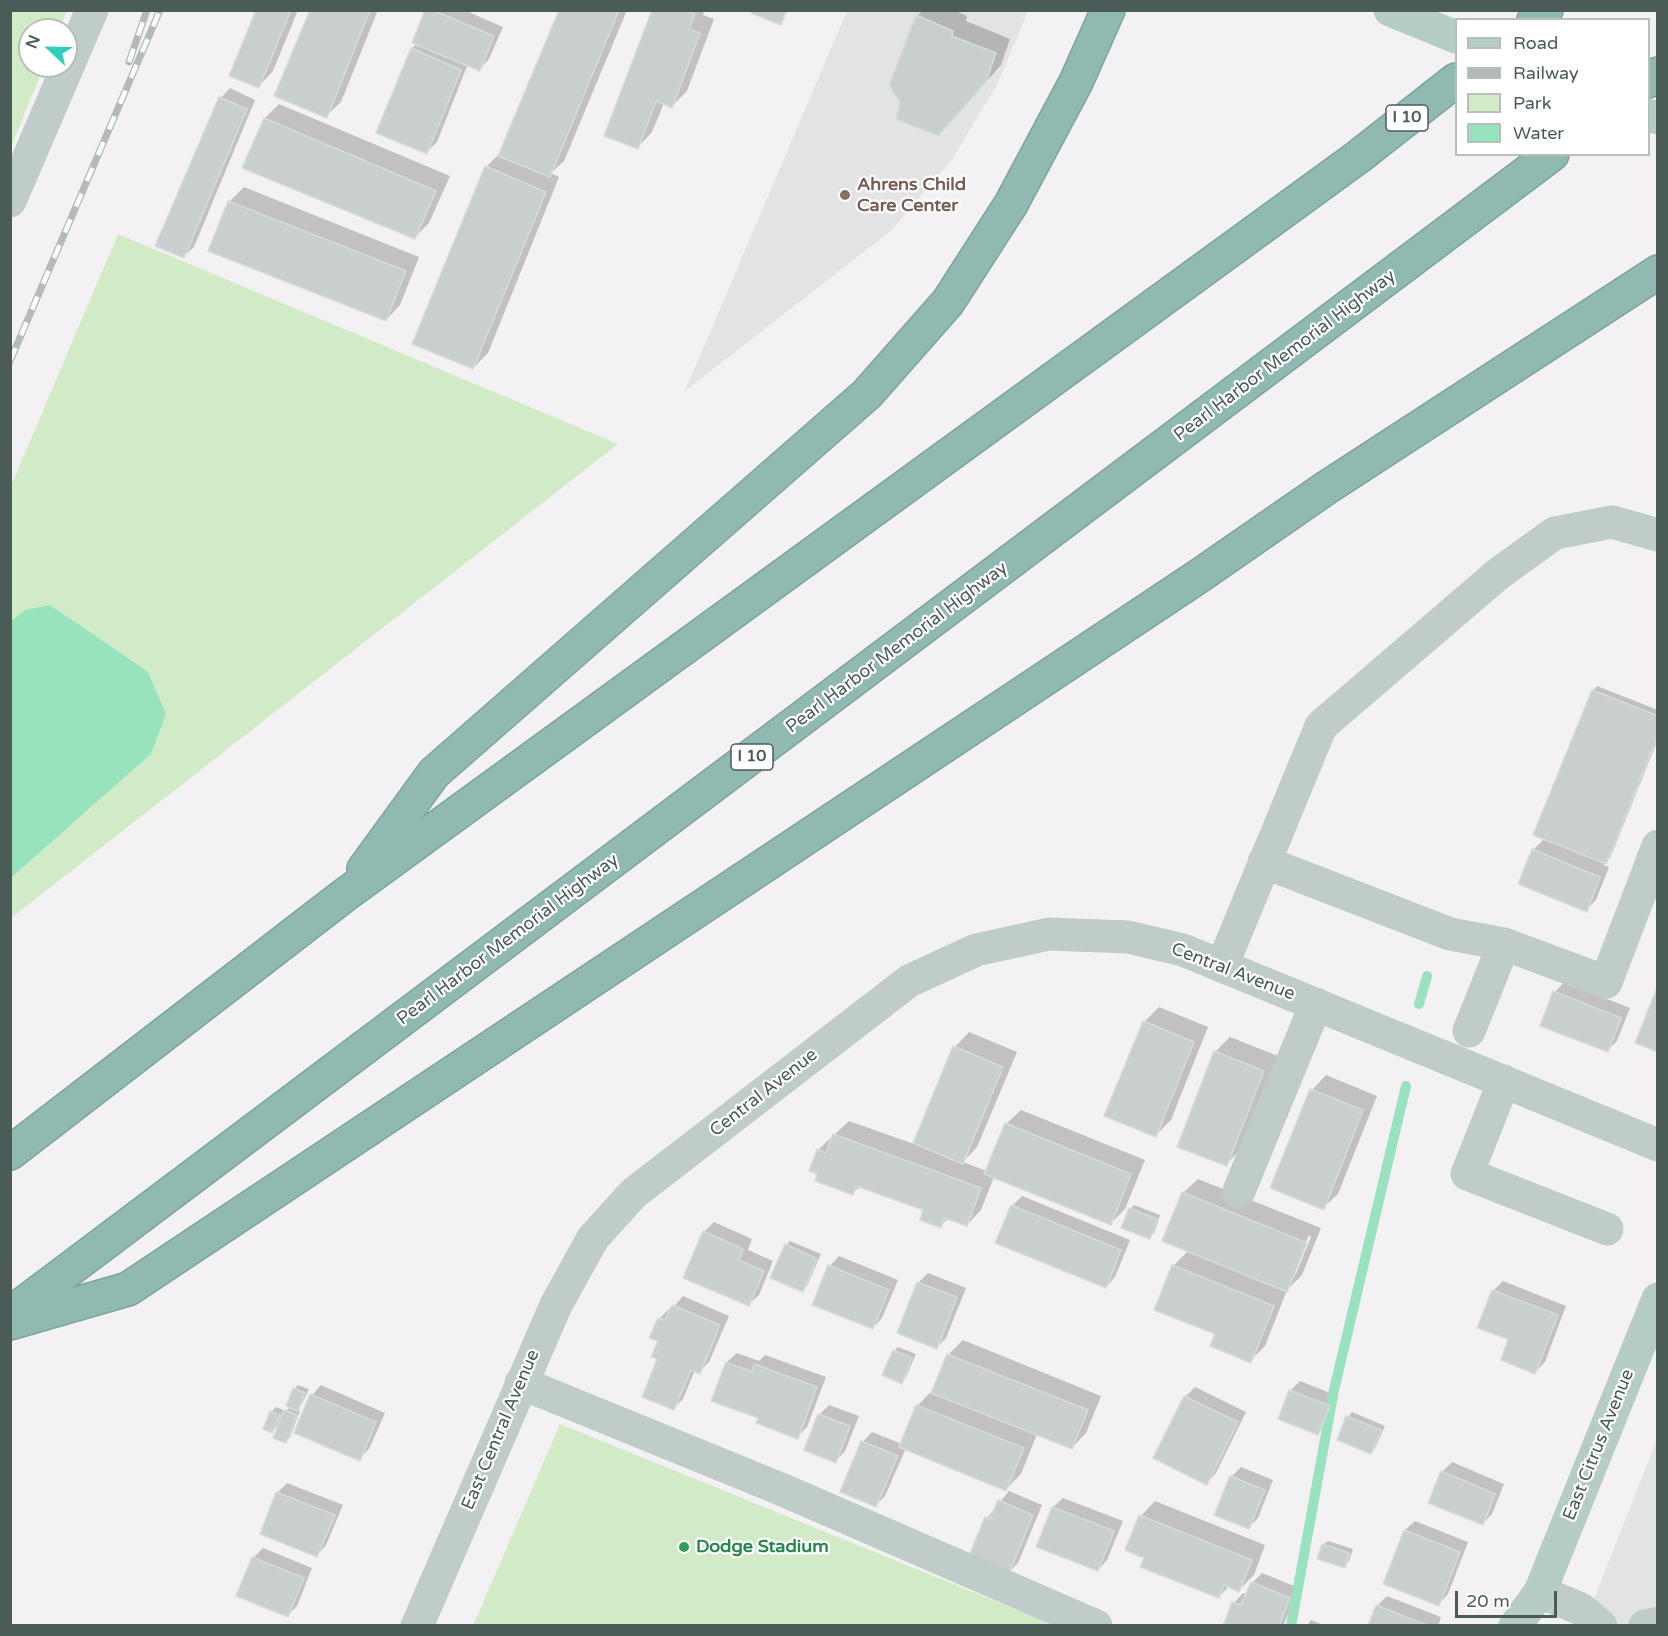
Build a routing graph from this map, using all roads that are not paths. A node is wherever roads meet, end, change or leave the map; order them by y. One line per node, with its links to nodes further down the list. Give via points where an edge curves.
1 (92, 10): 7 (street)
2 (1108, 10): 12 (highway, via 1076,82 1011,204 948,302 867,394 434,772)
3 (1390, 10): 4 (main road)
4 (1455, 38)
5 (1455, 81): 12 (highway, I 10, via 1358,157)
6 (1549, 156): 24 (highway, Pearl Harbor Memorial Highway / I 10)
7 (10, 201)
8 (1658, 272): 25 (highway, via 1326,488 128,1289)
9 (1658, 535): 11 (street, via 1612,522 1554,533 1498,574 1321,726)
10 (1658, 846): 13 (street, via 1606,982)
11 (1264, 862): 13 (street, via 1450,933); 14 (street)
12 (346, 894): 19 (highway, I 10)
13 (1504, 944): 16 (street)
14 (1222, 966): 15 (street, Central Avenue); 22 (street, Central Avenue, via 1183,950 1128,937 1048,934 976,950 909,981 634,1193)
15 (1316, 1004): 17 (street, Central Avenue); 20 (street)
16 (1469, 1031)
17 (1504, 1081): 18 (street, Central Avenue); 21 (street, via 1467,1173)
18 (1658, 1145)
19 (10, 1153)
20 (1239, 1191)
21 (1607, 1229)
22 (593, 1238): 26 (street, East Central Avenue, via 556,1305)
23 (1658, 1299): 27 (main road, East Citrus Avenue)
24 (10, 1314)
25 (10, 1323)
26 (521, 1383): 29 (street, East Central Avenue); 30 (street, via 783,1490)
27 (1540, 1592): 31 (main road, East Citrus Avenue); 32 (main road, East Citrus Avenue); 33 (street, via 1581,1609)
28 (1658, 1623): 34 (street)
29 (417, 1626)
30 (1096, 1626)
31 (1515, 1626)
32 (1538, 1626)
33 (1601, 1626)
34 (1645, 1626)

